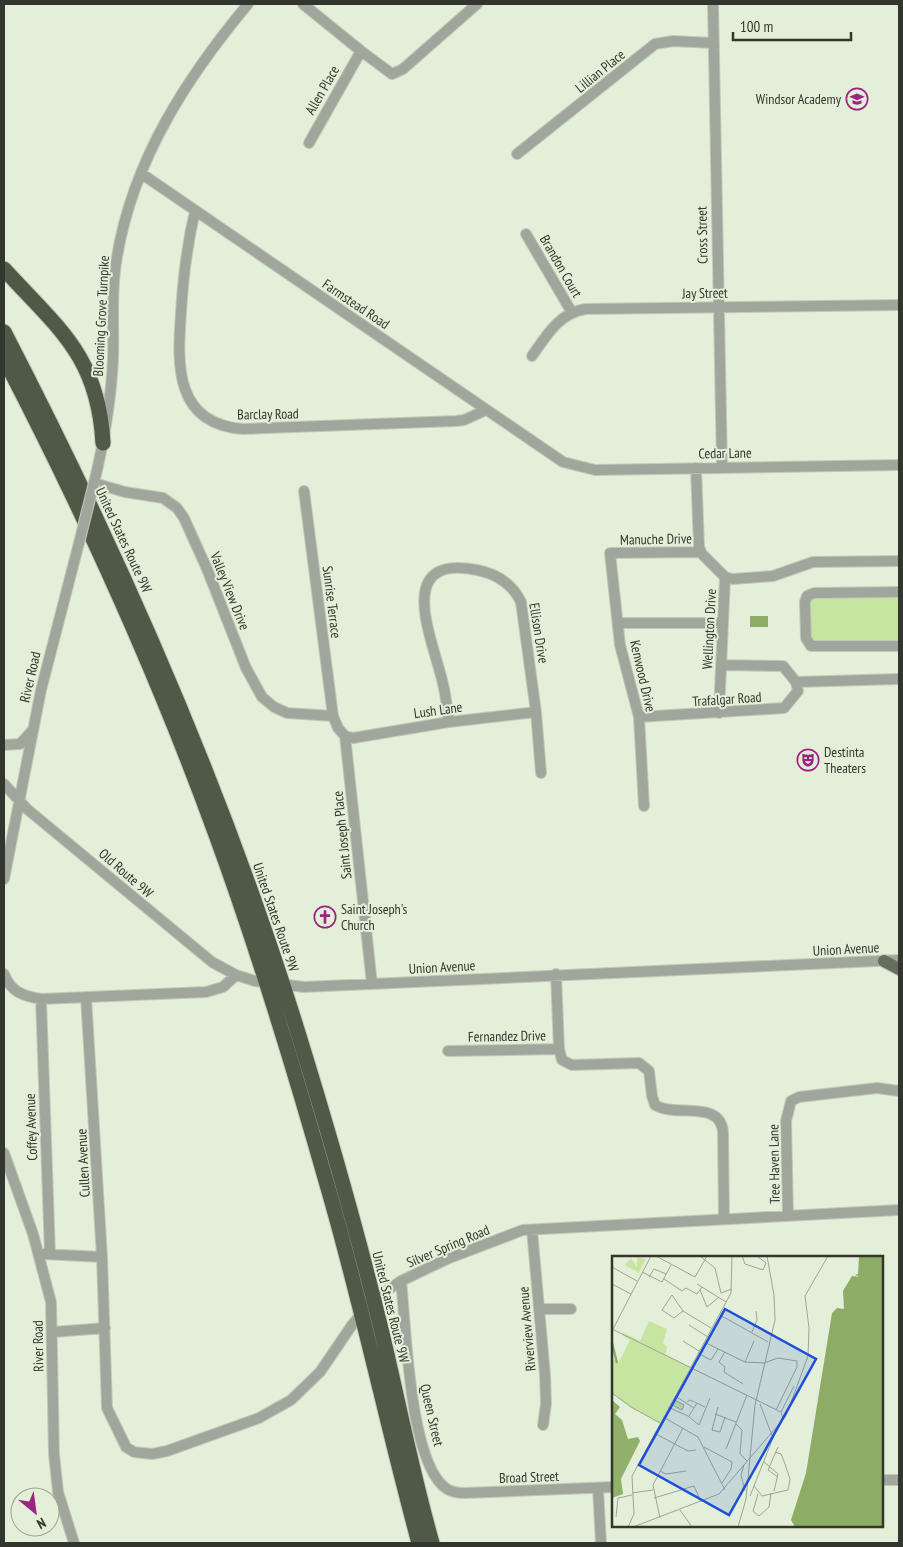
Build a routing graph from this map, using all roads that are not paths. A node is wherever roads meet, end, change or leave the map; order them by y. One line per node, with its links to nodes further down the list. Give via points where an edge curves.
1 (248, 4): 9 (street, Blooming Grove Turnpike, via 177,98)
2 (303, 4): 6 (street)
3 (477, 4): 6 (street, via 396,73 388,72)
4 (712, 4): 5 (street, Cross Street)
5 (712, 43): 8 (street, Lillian Place, via 673,41 656,44); 14 (street, Cross Street)
6 (361, 52): 7 (street, Allen Place)
7 (309, 143)
8 (516, 154)
9 (142, 174): 10 (street, Farmstead Road); 20 (street, Blooming Grove Turnpike, via 117,258 111,383)
10 (195, 211): 19 (street, Farmstead Road); 19 (street, Barclay Road, via 187,244 178,355 183,385 203,416 229,428 243,429 456,421)
11 (526, 234): 15 (street, Brandon Court)
12 (4, 269): 20 (highway, via 64,333 81,357 98,399)
13 (899, 305): 14 (street, Jay Street)
14 (717, 307): 15 (street, Jay Street); 23 (street, Cross Street)
15 (571, 311): 17 (street, via 560,318)
16 (4, 332): 38 (highway, United States Route 9W, via 96,516)
17 (532, 356)
18 (4, 358): 38 (highway, United States Route 9W)
19 (486, 410): 21 (street, Farmstead Road)
20 (103, 443): 25 (street, Blooming Grove Turnpike)
21 (555, 457): 24 (street, Cedar Lane, via 577,467 595,470)
22 (899, 465): 23 (street, Cedar Lane)
23 (722, 467): 24 (street, Cedar Lane)
24 (696, 468): 27 (street)
25 (94, 483): 41 (street, Valley View Drive, via 163,498 178,508 207,569 246,668 262,697 287,713); 44 (street, River Road, bridge)
26 (304, 491): 41 (street, Sunrise Terrace)
27 (701, 552): 28 (street, Manuche Drive); 30 (street, Manuche Drive)
28 (610, 553): 32 (street, Kenwood Drive)
29 (899, 561): 30 (street, via 813,562 773,576)
30 (726, 577): 33 (street, Wellington Drive)
31 (899, 592): 34 (street, via 814,593 807,596 805,602 806,638 811,646)
32 (618, 623): 33 (street); 42 (street, Kenwood Drive, via 624,668)
33 (723, 623): 35 (street, Wellington Drive)
34 (899, 646)
35 (721, 665): 37 (street, via 783,666); 40 (street, Wellington Drive)
36 (899, 679): 37 (street)
37 (796, 682): 40 (street, Trafalgar Road, via 798,691 784,708)
38 (168, 695): 58 (highway, United States Route 9W); 60 (highway, United States Route 9W, via 225,822)
39 (536, 712): 43 (street, Lush Lane); 43 (street, Ellison Drive, via 518,594 492,573 474,569 444,570 425,585 424,596 427,629 444,685); 47 (street, Ellison Drive)
40 (719, 713): 42 (street, Trafalgar Road)
41 (333, 716): 45 (street, Saint Joseph Place)
42 (639, 717): 50 (street, Kenwood Drive)
43 (448, 722): 45 (street, Lush Lane, via 353,738)
44 (32, 731): 46 (street, via 20,744); 49 (street, River Road)
45 (345, 736): 59 (street, Saint Joseph Place)
46 (4, 745)
47 (541, 773)
48 (4, 784): 49 (street, Old Route 9W)
49 (19, 802): 51 (street, River Road); 57 (street, Old Route 9W, via 199,953)
50 (644, 806)
51 (4, 879)
52 (899, 960): 53 (street, Union Avenue)
53 (884, 961): 54 (main road); 56 (street, Union Avenue)
54 (899, 969)
55 (4, 974): 62 (street, via 12,990)
56 (556, 974): 59 (street, Union Avenue); 63 (street)
57 (236, 975): 58 (street, Union Avenue); 61 (street, via 223,987 206,992)
58 (266, 984): 60 (street, Union Avenue); 78 (highway, United States Route 9W, via 329,1192)
59 (372, 984): 60 (street, Union Avenue)
60 (284, 986): 75 (highway, United States Route 9W)
61 (86, 997): 62 (street); 73 (street, Cullen Avenue)
62 (41, 999): 72 (street, Coffey Avenue)
63 (559, 1049): 64 (street, Fernandez Drive); 69 (street, Fernandez Drive, via 562,1060 572,1065 644,1065 655,1105 668,1110 705,1112 719,1118 723,1132)
64 (448, 1051)
65 (899, 1091): 68 (street, Tree Haven Lane, via 877,1088 799,1097 792,1101 786,1121)
66 (4, 1153): 71 (street, River Road)
67 (899, 1210): 68 (street, Silver Spring Road)
68 (788, 1216): 69 (street, Silver Spring Road)
69 (724, 1219): 70 (street, Silver Spring Road)
70 (532, 1230): 74 (street, Silver Spring Road, via 523,1230 447,1259); 77 (street, Riverview Avenue)
71 (37, 1254): 72 (street); 80 (street, River Road, via 51,1302)
72 (50, 1254): 73 (street)
73 (102, 1256): 79 (street, Cullen Avenue)
74 (401, 1281): 75 (street, Silver Spring Road); 86 (street, Queen Street, via 408,1370 416,1417 434,1473)
75 (373, 1300): 78 (street, Silver Spring Road); 89 (highway, United States Route 9W)
76 (571, 1309): 77 (street)
77 (539, 1310): 81 (street, Riverview Avenue, via 545,1375)
78 (361, 1315): 79 (street, Silver Spring Road, via 320,1372 291,1400 259,1418 152,1454 134,1452 126,1447 111,1419 107,1408); 88 (highway, United States Route 9W)
79 (105, 1328): 80 (street)
80 (53, 1332): 87 (street, River Road, via 54,1454 58,1492)
81 (543, 1425)
82 (883, 1480): 83 (street)
83 (899, 1480)
84 (612, 1487): 85 (street, Broad Street)
85 (598, 1488): 86 (street, Broad Street, via 465,1493); 90 (street)
86 (447, 1489)
87 (74, 1543)
88 (419, 1543)
89 (432, 1543)
90 (601, 1543)

